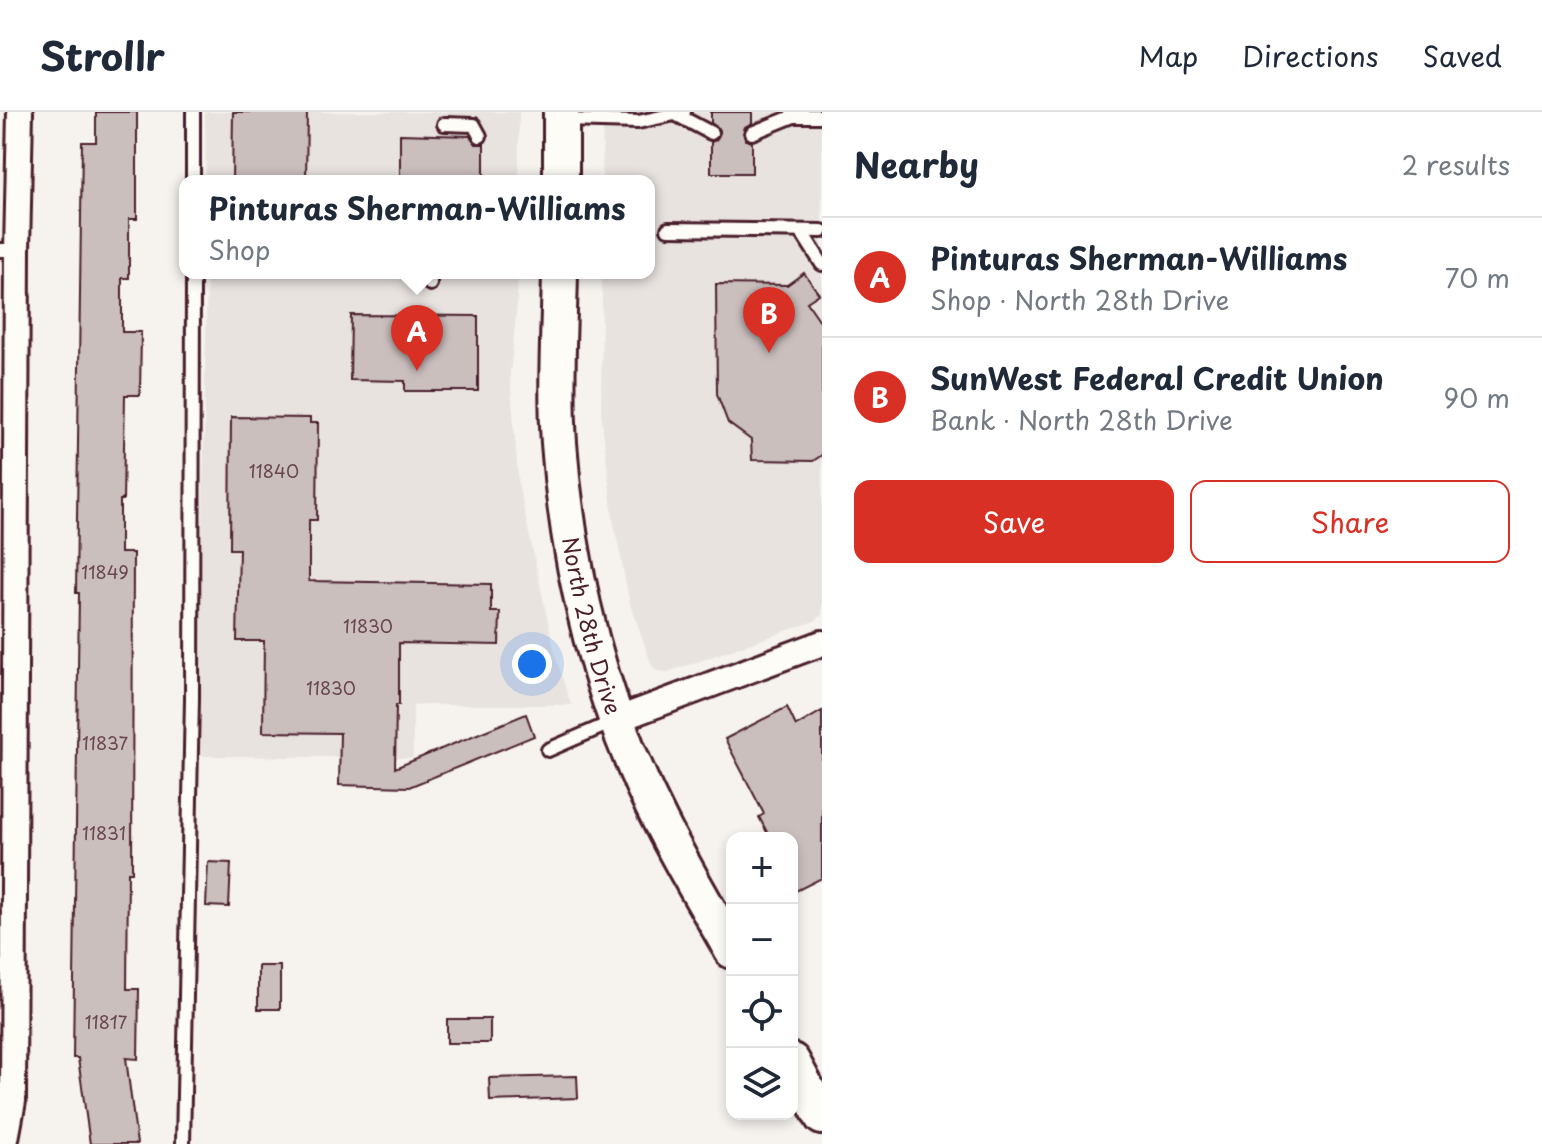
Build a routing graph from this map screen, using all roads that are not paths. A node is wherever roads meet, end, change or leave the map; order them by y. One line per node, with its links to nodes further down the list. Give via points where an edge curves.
1 (20, 112): 16 (street)
2 (193, 112): 11 (lane)
3 (681, 114): 5 (lane, via 638,122); 8 (lane)
4 (790, 114): 6 (lane); 9 (lane)
5 (561, 116): 12 (street)
6 (822, 116)
7 (444, 124): 10 (lane, via 474,125)
8 (711, 133)
9 (752, 133)
10 (480, 136)
11 (193, 175)
12 (561, 175)
13 (668, 229): 14 (lane)
14 (801, 231): 15 (lane); 17 (lane)
15 (822, 231)
16 (8, 250): 20 (street)
17 (822, 264)
18 (193, 279): 31 (lane)
19 (560, 279): 23 (street, North 28th Drive, via 559,441 564,493 580,591)
20 (9, 428): 21 (street)
21 (8, 617): 25 (street)
22 (822, 643): 23 (street)
23 (616, 720): 24 (lane); 26 (street, North 28th Drive, via 660,821)
24 (548, 750)
25 (7, 799): 27 (street)
26 (726, 940)
27 (7, 982): 30 (street, via 13,1101)
28 (798, 1072): 29 (street)
29 (822, 1117)
30 (5, 1144)
31 (183, 1144)

